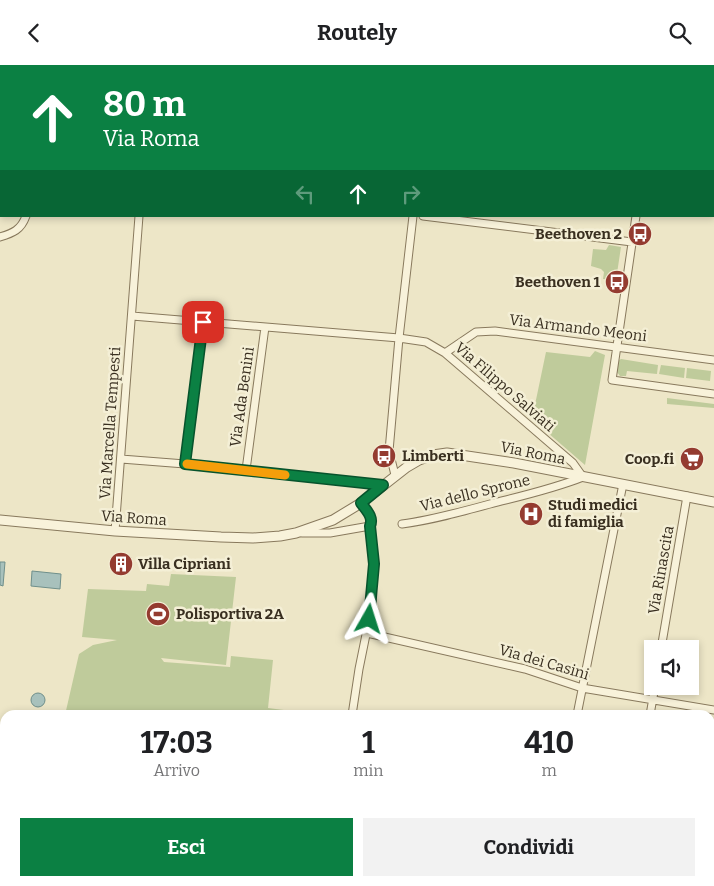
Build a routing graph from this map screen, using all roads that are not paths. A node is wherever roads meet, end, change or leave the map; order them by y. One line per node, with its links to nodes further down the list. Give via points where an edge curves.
1 (26, 217): 6 (street, via 22,227)
2 (139, 217): 8 (street, Via Marcella Tempesti)
3 (413, 217): 11 (street)
4 (431, 217): 7 (street)
5 (636, 217): 7 (street)
6 (0, 237)
7 (632, 242): 12 (street)
8 (132, 316): 9 (street, Via Filippo Salviati); 16 (street, Via Marcella Tempesti)
9 (203, 322): 10 (street, Via Filippo Salviati); 17 (street)
10 (265, 327): 11 (street, Via Filippo Salviati); 18 (street, Via Ada Benini)
11 (399, 338): 13 (street, Via Filippo Salviati, via 426,342); 19 (street, via 389,451)
12 (616, 347): 13 (street, Via Armando Meoni, via 495,331 476,332); 14 (street, Via Armando Meoni); 15 (street, via 612,381)
13 (445, 353): 20 (street, Via Filippo Salviati, via 573,463)
14 (714, 360)
15 (714, 394)
16 (121, 459): 17 (street); 29 (street, Via Marcella Tempesti)
17 (185, 464): 18 (street)
18 (246, 471): 22 (street)
19 (395, 475): 20 (street, Via Roma, via 419,460 447,453); 22 (street, Via Roma)
20 (583, 477): 21 (street, Via Roma); 27 (street, Via dello Sprone, via 571,483)
21 (622, 484): 23 (street, Via Roma); 33 (street)
22 (383, 485): 25 (street, Via Roma)
23 (688, 496): 24 (street, Via Roma); 32 (street, Via Rinascita)
24 (714, 502)
25 (361, 503): 28 (street, via 372,519); 30 (street, Via Roma, via 333,520)
26 (0, 521): 29 (street, Via Roma)
27 (402, 525)
28 (370, 526): 30 (street, Via Roma, via 330,533); 31 (street, via 374,564)
29 (116, 531): 30 (street, Via Roma, via 253,538)
30 (296, 533)
31 (367, 633): 33 (street, Via dei Casini, via 525,669); 36 (street)
32 (664, 640)
33 (582, 688): 35 (street, Via dei Casini); 37 (street)
34 (653, 695): 35 (street)
35 (652, 701): 38 (street); 39 (street, Via dei Casini)
36 (353, 710)
37 (578, 710)
38 (651, 710)
39 (714, 710)

